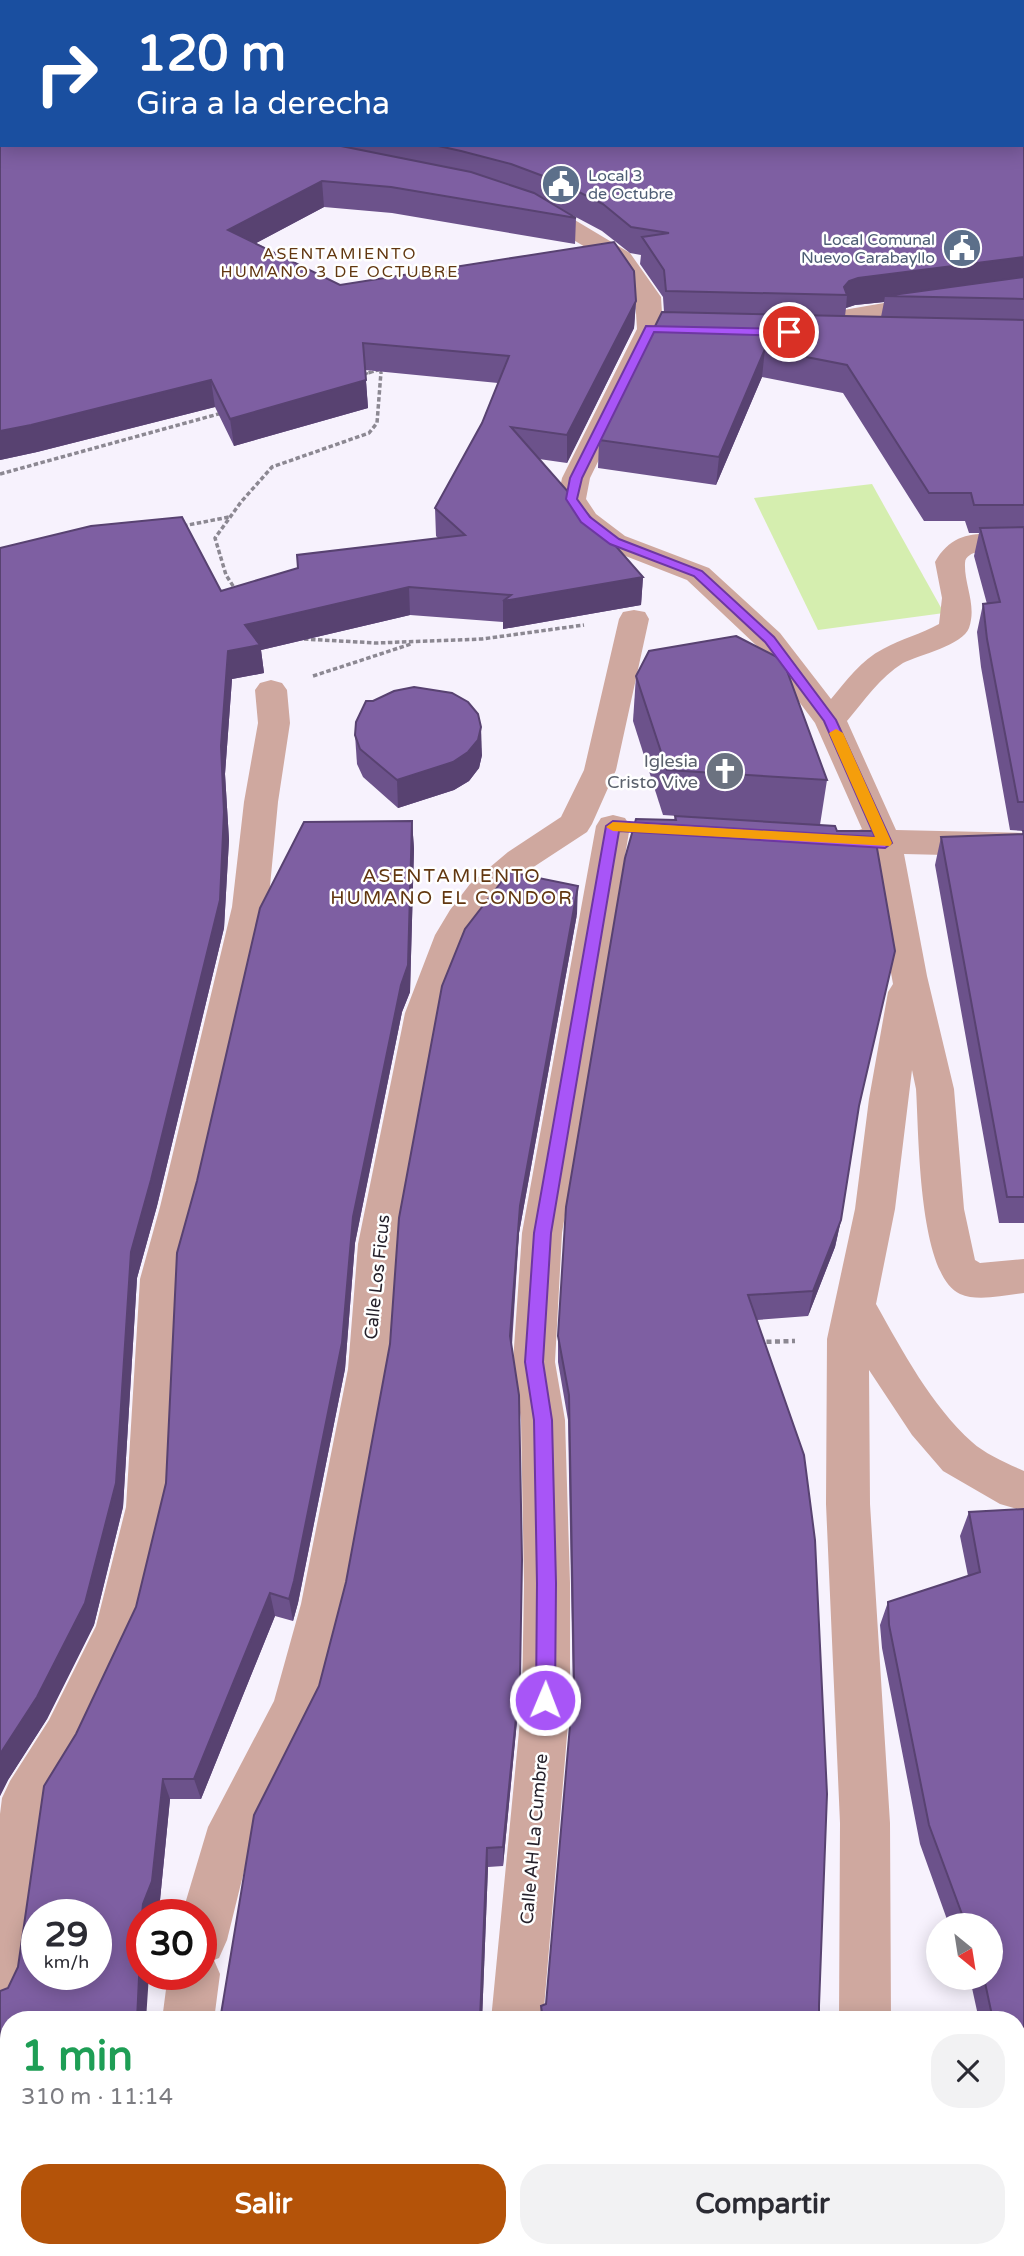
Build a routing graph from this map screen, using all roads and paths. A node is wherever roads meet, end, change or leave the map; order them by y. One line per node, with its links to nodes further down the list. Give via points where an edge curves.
1 (499, 197): 17 (street, via 544,212 621,258 664,329 576,478 572,499 586,520 615,542 698,574 769,640)
2 (1024, 293): 3 (street, via 900,308 771,332)
3 (899, 334)
4 (380, 359): 5 (path)
5 (381, 370): 6 (path); 9 (path, via 377,423 369,433 272,467)
6 (355, 377)
7 (223, 413): 8 (path)
8 (0, 474)
9 (230, 517): 10 (path); 12 (path, via 215,538 226,575)
10 (176, 527)
11 (1024, 544): 17 (street, via 970,543 956,551 950,562 957,598 954,628 893,656 869,674)
12 (240, 597)
13 (634, 619): 15 (path, via 482,639); 18 (street, via 600,769)
14 (303, 639): 15 (path)
15 (419, 641): 16 (path)
16 (271, 690): 27 (street, via 274,723 250,907 160,1279 148,1507 118,1629 66,1737 27,1798)
17 (830, 720): 20 (street)
18 (609, 826): 26 (street, Calle Los Ficus, via 520,860 482,893 453,936 423,1013 377,1244 369,1369 324,1604 296,1707 226,1844); 30 (street, Calle AH La Cumbre, via 542,1233 534,1362 543,1420 545,1700)
19 (833, 839): 20 (street)
20 (885, 843): 21 (street); 22 (street)
21 (1024, 845)
22 (909, 976): 23 (street, via 935,1089 944,1209 957,1268 972,1281); 24 (street, via 875,1209)
23 (1024, 1276)
24 (855, 1305): 25 (street, via 888,1365 958,1457); 31 (street, via 848,1339 848,1504 865,1823)
25 (1024, 1491)
26 (212, 1899)
27 (0, 1984)
28 (192, 1990): 29 (street)
29 (189, 2011)
30 (518, 2011)
31 (865, 2011)

